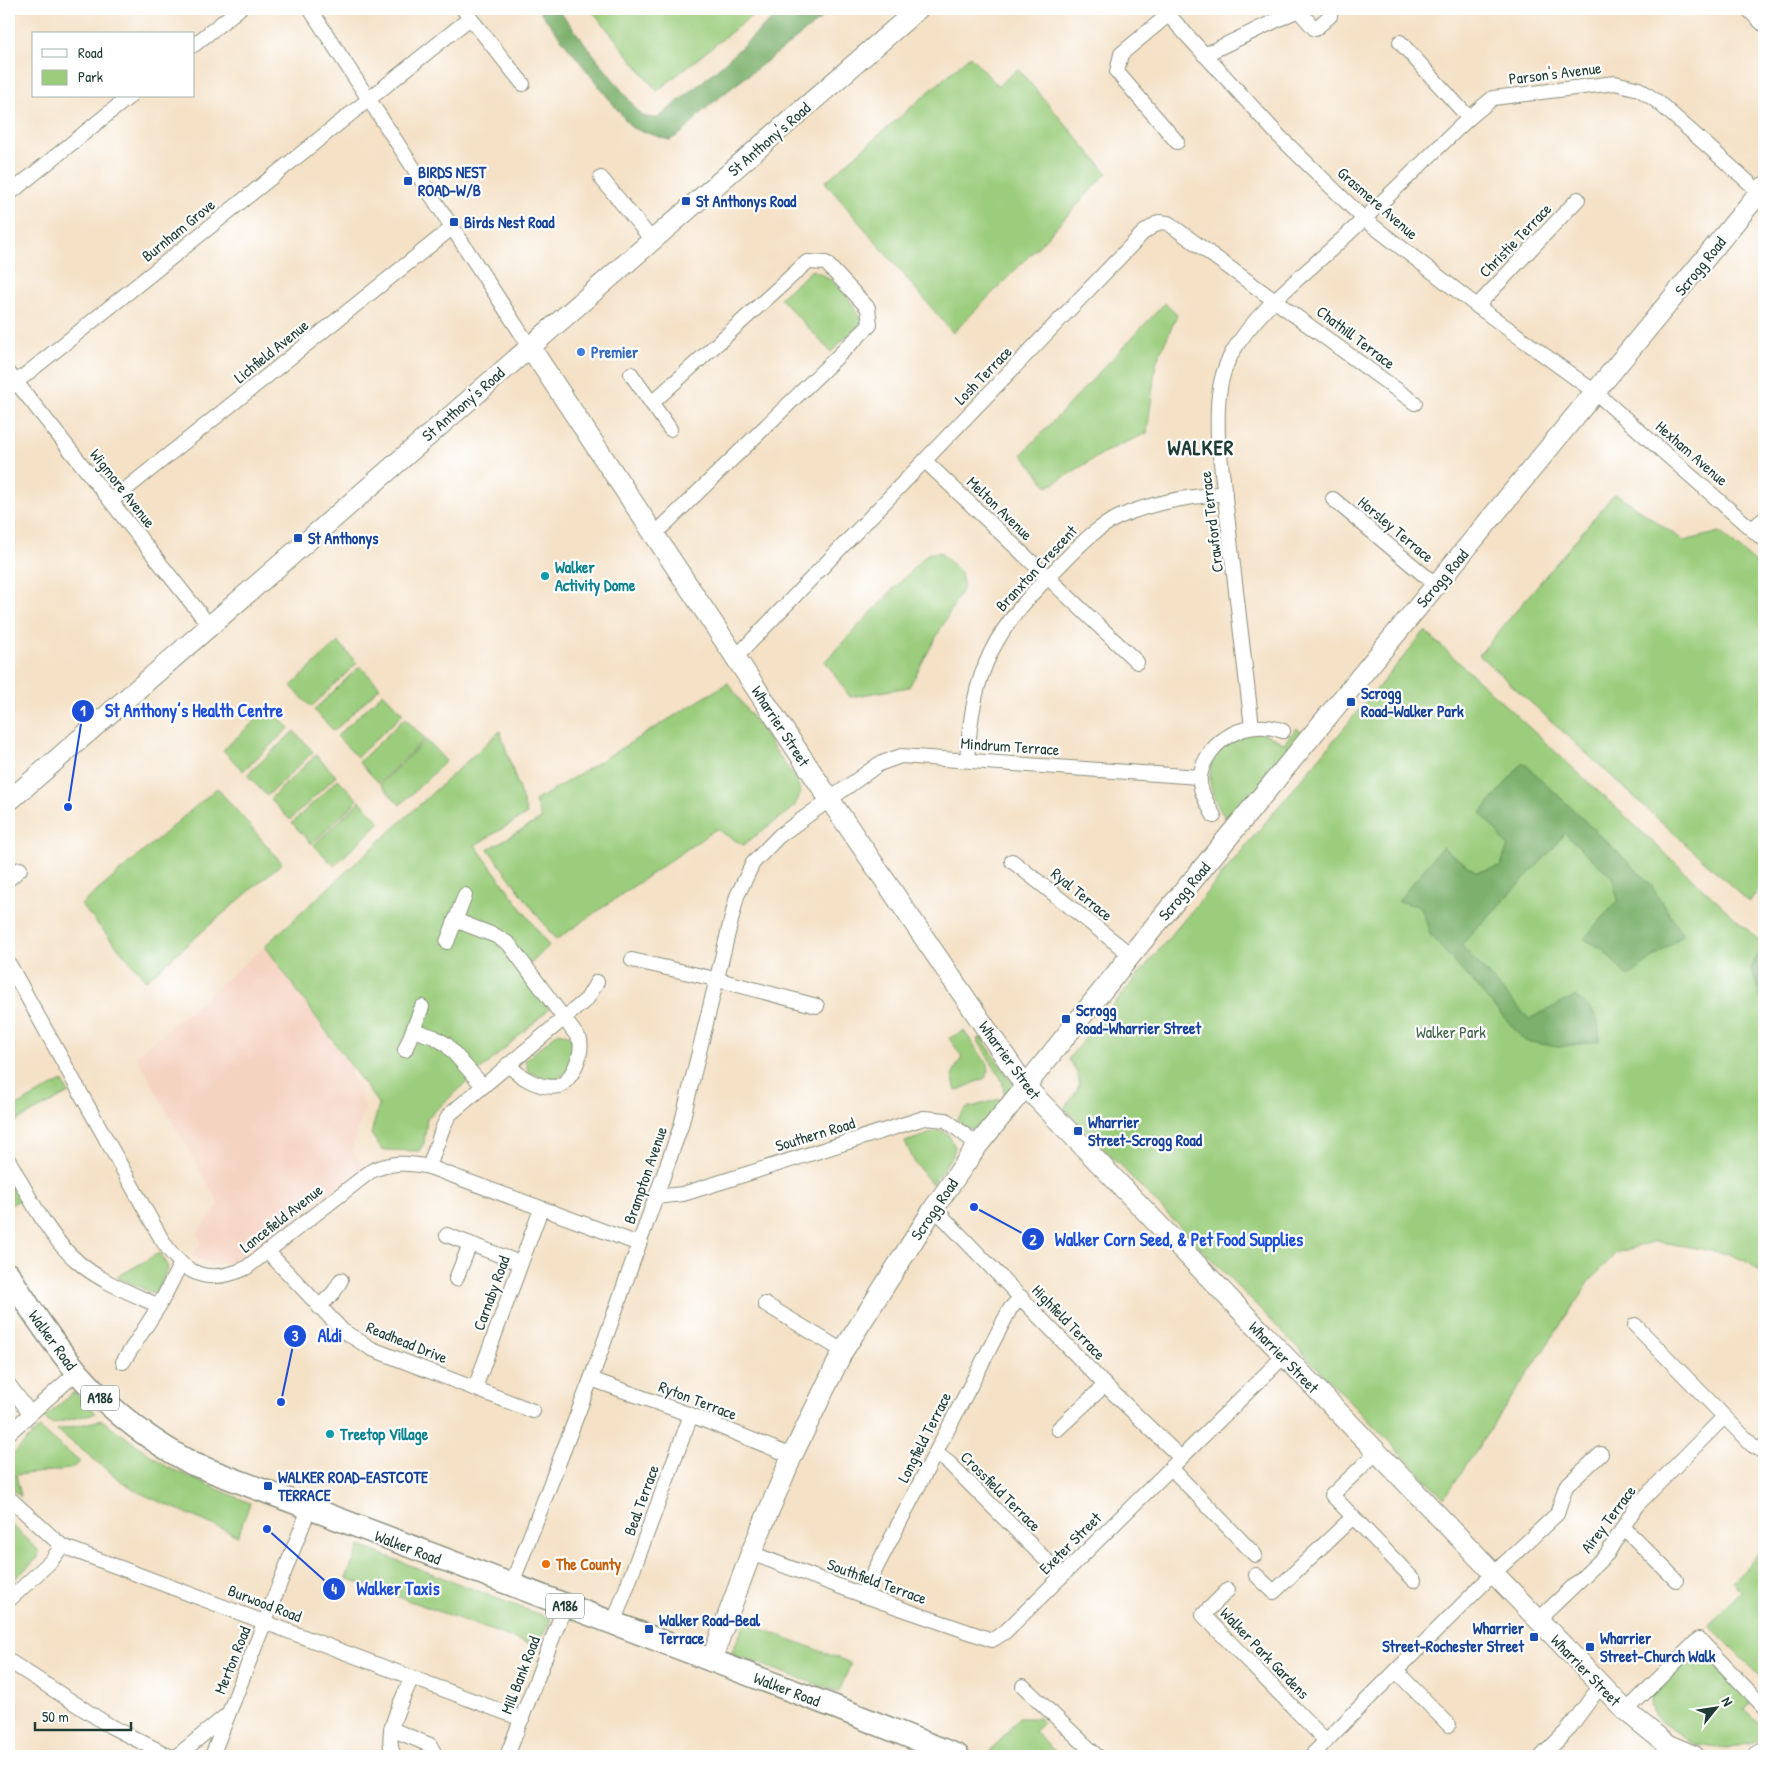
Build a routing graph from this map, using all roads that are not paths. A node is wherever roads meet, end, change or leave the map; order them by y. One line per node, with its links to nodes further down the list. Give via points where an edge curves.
1 (239, 9): 10 (street)
2 (310, 9): 14 (street)
3 (918, 9): 23 (street, St Anthony's Road)
4 (1752, 9): 8 (street)
5 (1165, 12): 11 (street, Grasmere Avenue); 16 (street, via 1121,54 1117,72)
6 (467, 13): 12 (street); 14 (street, Burnham Grove)
7 (1330, 16): 11 (street, via 1316,29 1298,10)
8 (1764, 21)
9 (1400, 42): 15 (street)
10 (195, 44)
11 (1204, 55): 21 (street, Grasmere Avenue, via 1279,136)
12 (523, 84)
13 (128, 98): 19 (street)
14 (368, 99): 22 (street); 28 (street, Burnham Grove)
15 (1468, 118): 18 (street, Parson's Avenue, via 1493,98 1615,83 1639,90 1658,102); 21 (street, Parson's Avenue)
16 (1177, 142)
17 (601, 178): 23 (street)
18 (1763, 192): 29 (street, Scrogg Road)
19 (9, 194)
20 (1578, 199): 25 (street, Christie Terrace)
21 (1364, 219): 24 (street, Crawford Terrace); 25 (street, Grasmere Avenue)
22 (453, 228): 26 (street); 36 (street, Lichfield Avenue)
23 (652, 240): 26 (street, St Anthony's Road)
24 (1276, 300): 31 (street, Chathill Terrace); 33 (street, Losh Terrace, via 1168,222 1159,222 1151,226); 34 (street, Crawford Terrace, via 1244,334 1223,375 1217,408)
25 (1477, 306): 29 (street, Grasmere Avenue)
26 (530, 347): 39 (street, Wharrier Street); 43 (street, St Anthony's Road)
27 (631, 374): 30 (street)
28 (11, 381): 36 (street, Wigmore Avenue)
29 (1596, 393): 38 (street, Hexham Avenue); 42 (street, Scrogg Road)
30 (652, 403): 32 (street); 39 (street, via 806,262 826,263 868,308 870,325)
31 (1415, 403)
32 (670, 428)
33 (925, 461): 41 (street, Melton Avenue); 44 (street, Losh Terrace)
34 (1225, 493): 41 (street, Branxton Crescent, via 1188,497 1117,518 1089,536); 46 (street, Crawford Terrace)
35 (1333, 499): 42 (street, Horsley Terrace)
36 (111, 501): 43 (street, Wigmore Avenue)
37 (1764, 520): 38 (street)
38 (1752, 529): 40 (street, Hexham Avenue)
39 (654, 535): 44 (street, Wharrier Street)
40 (1764, 540)
41 (1047, 577): 45 (street, Melton Avenue); 48 (street, Branxton Crescent, via 1000,632 981,672 970,718)
42 (1436, 586): 59 (street, Scrogg Road)
43 (208, 626): 51 (street, St Anthony's Road)
44 (736, 657): 50 (street, Wharrier Street)
45 (1137, 662)
46 (1252, 727): 47 (street, via 1272,727); 49 (street, via 1220,739 1209,754)
47 (1283, 732)
48 (967, 760): 49 (street, Mindrum Terrace); 50 (street, Mindrum Terrace, via 901,756 879,764)
49 (1200, 777): 52 (street, via 1205,800)
50 (830, 800): 62 (street, Brampton Avenue, via 779,836 753,863 736,896); 71 (street, Wharrier Street)
51 (9, 801)
52 (1214, 816)
53 (1012, 861): 59 (street, Ryal Terrace)
54 (20, 868): 55 (street)
55 (9, 879)
56 (465, 895): 57 (street)
57 (455, 920): 58 (street); 66 (street, via 509,944)
58 (446, 942)
59 (1131, 955): 71 (street, Scrogg Road)
60 (632, 960): 62 (street)
61 (9, 964): 83 (street, via 162,1240)
62 (715, 979): 64 (street); 75 (street, Brampton Avenue, via 683,1118)
63 (596, 982): 66 (street, via 587,999)
64 (817, 1006)
65 (422, 1007): 67 (street)
66 (565, 1017): 69 (street); 69 (street, via 581,1045 570,1076 562,1084 546,1086 521,1076)
67 (413, 1030): 68 (street); 70 (street, via 446,1044)
68 (405, 1050)
69 (508, 1064): 70 (street)
70 (483, 1086): 74 (street, via 445,1121)
71 (1026, 1087): 72 (street, Scrogg Road); 93 (street, Wharrier Street)
72 (978, 1145): 75 (street, Southern Road, via 946,1120 924,1118 683,1194); 76 (street, Scrogg Road)
73 (9, 1161): 89 (street, via 66,1252 91,1272)
74 (429, 1167): 77 (street, Lancefield Avenue); 81 (street, Lancefield Avenue, via 407,1163 372,1171)
75 (656, 1197): 80 (street, Brampton Avenue)
76 (934, 1208): 87 (street, Highfield Terrace); 92 (street, Scrogg Road)
77 (541, 1209): 80 (street, Lancefield Avenue); 82 (street, Carnaby Road)
78 (447, 1235): 79 (street)
79 (470, 1244): 82 (street); 85 (street)
80 (640, 1244): 96 (street, Brampton Avenue)
81 (268, 1252): 83 (street, Lancefield Avenue, via 246,1268 226,1275 199,1275); 90 (street, Readhead Drive)
82 (520, 1263): 99 (street, Carnaby Road)
83 (180, 1265): 89 (street)
84 (9, 1275): 95 (main road, Walker Road / A186)
85 (456, 1279)
86 (341, 1280): 90 (street)
87 (1022, 1297): 98 (street, Highfield Terrace); 108 (street, Longfield Terrace, via 1010,1309)
88 (765, 1304): 92 (street)
89 (159, 1306): 94 (street)
90 (320, 1307): 99 (street, Readhead Drive, via 361,1344)
91 (1635, 1325): 103 (street)
92 (843, 1351): 110 (street, Scrogg Road)
93 (1283, 1357): 107 (street, Wharrier Street); 111 (street, Exeter Street)
94 (122, 1362)
95 (76, 1373): 101 (street); 113 (main road, Walker Road / A186, via 115,1412 173,1453 215,1474)
96 (591, 1378): 102 (street, Ryton Terrace); 124 (street, Brampton Avenue)
97 (9, 1385): 101 (street)
98 (1106, 1385): 104 (street); 111 (street, Highfield Terrace)
99 (475, 1388): 100 (street, Readhead Drive)
100 (533, 1411)
101 (30, 1413): 105 (street)
102 (691, 1415): 110 (street, Ryton Terrace); 131 (street, Beal Terrace)
103 (1724, 1417): 106 (street, via 1752,1445); 115 (street, Airey Terrace, via 1636,1506)
104 (1058, 1429)
105 (9, 1433)
106 (1764, 1452)
107 (1376, 1453): 114 (street, via 1332,1495); 119 (street, Wharrier Street)
108 (936, 1454): 120 (street, Crossfield Terrace); 126 (street, Longfield Terrace)
109 (1602, 1454): 119 (street, via 1566,1486 1557,1514)
110 (792, 1456): 117 (street, Scrogg Road)
111 (1176, 1463): 118 (street); 120 (street, Exeter Street)
112 (9, 1498): 116 (street, Burwood Road)
113 (309, 1509): 124 (main road, Walker Road / A186); 130 (street, Merton Road)
114 (1353, 1516): 121 (street, via 1274,1592); 122 (street)
115 (1624, 1528): 123 (street); 129 (street, Airey Terrace, via 1607,1554)
116 (62, 1546): 127 (street); 130 (street, Burwood Road)
117 (751, 1553): 126 (street, Southfield Terrace); 134 (street, Scrogg Road)
118 (1255, 1554)
119 (1493, 1574): 129 (street, Wharrier Street); 135 (street)
120 (1062, 1576): 132 (street, Exeter Street, via 1005,1632)
121 (1256, 1576)
122 (1414, 1580)
123 (1676, 1580)
124 (511, 1586): 128 (main road, Walker Road / A186)
125 (1228, 1590): 145 (street, Walker Park Gardens, via 1204,1615)
126 (862, 1595): 132 (street, Southfield Terrace)
127 (9, 1600)
128 (565, 1606): 131 (main road, Walker Road / A186); 142 (street, Mill Bank Road)
129 (1538, 1620): 138 (street, Wharrier Street)
130 (266, 1621): 136 (street, Burwood Road); 141 (street, Merton Road)
131 (613, 1624): 134 (main road, Walker Road / A186)
132 (992, 1640)
133 (9, 1661): 147 (street, via 110,1726)
134 (712, 1661): 153 (main road, Walker Road / A186)
135 (1396, 1671): 143 (street); 145 (street)
136 (411, 1679): 142 (street, Burwood Road); 144 (street)
137 (1023, 1686): 154 (street)
138 (1601, 1686): 140 (street, Wharrier Street); 155 (street, via 1567,1731)
139 (1764, 1707): 140 (street, via 1699,1639)
140 (1626, 1711): 156 (street, Wharrier Street, via 1668,1745)
141 (230, 1712): 148 (street, Merton Road); 149 (street, Merton Road)
142 (522, 1719): 152 (street, Mill Bank Road)
143 (1449, 1725)
144 (391, 1729): 150 (street); 151 (street, via 430,1745)
145 (1319, 1751)
146 (1764, 1753): 157 (street)
147 (170, 1756)
148 (177, 1756)
149 (212, 1756)
150 (394, 1756)
151 (436, 1756)
152 (507, 1756)
153 (958, 1756)
154 (1097, 1756)
155 (1542, 1756)
156 (1694, 1756)
157 (1757, 1756)

